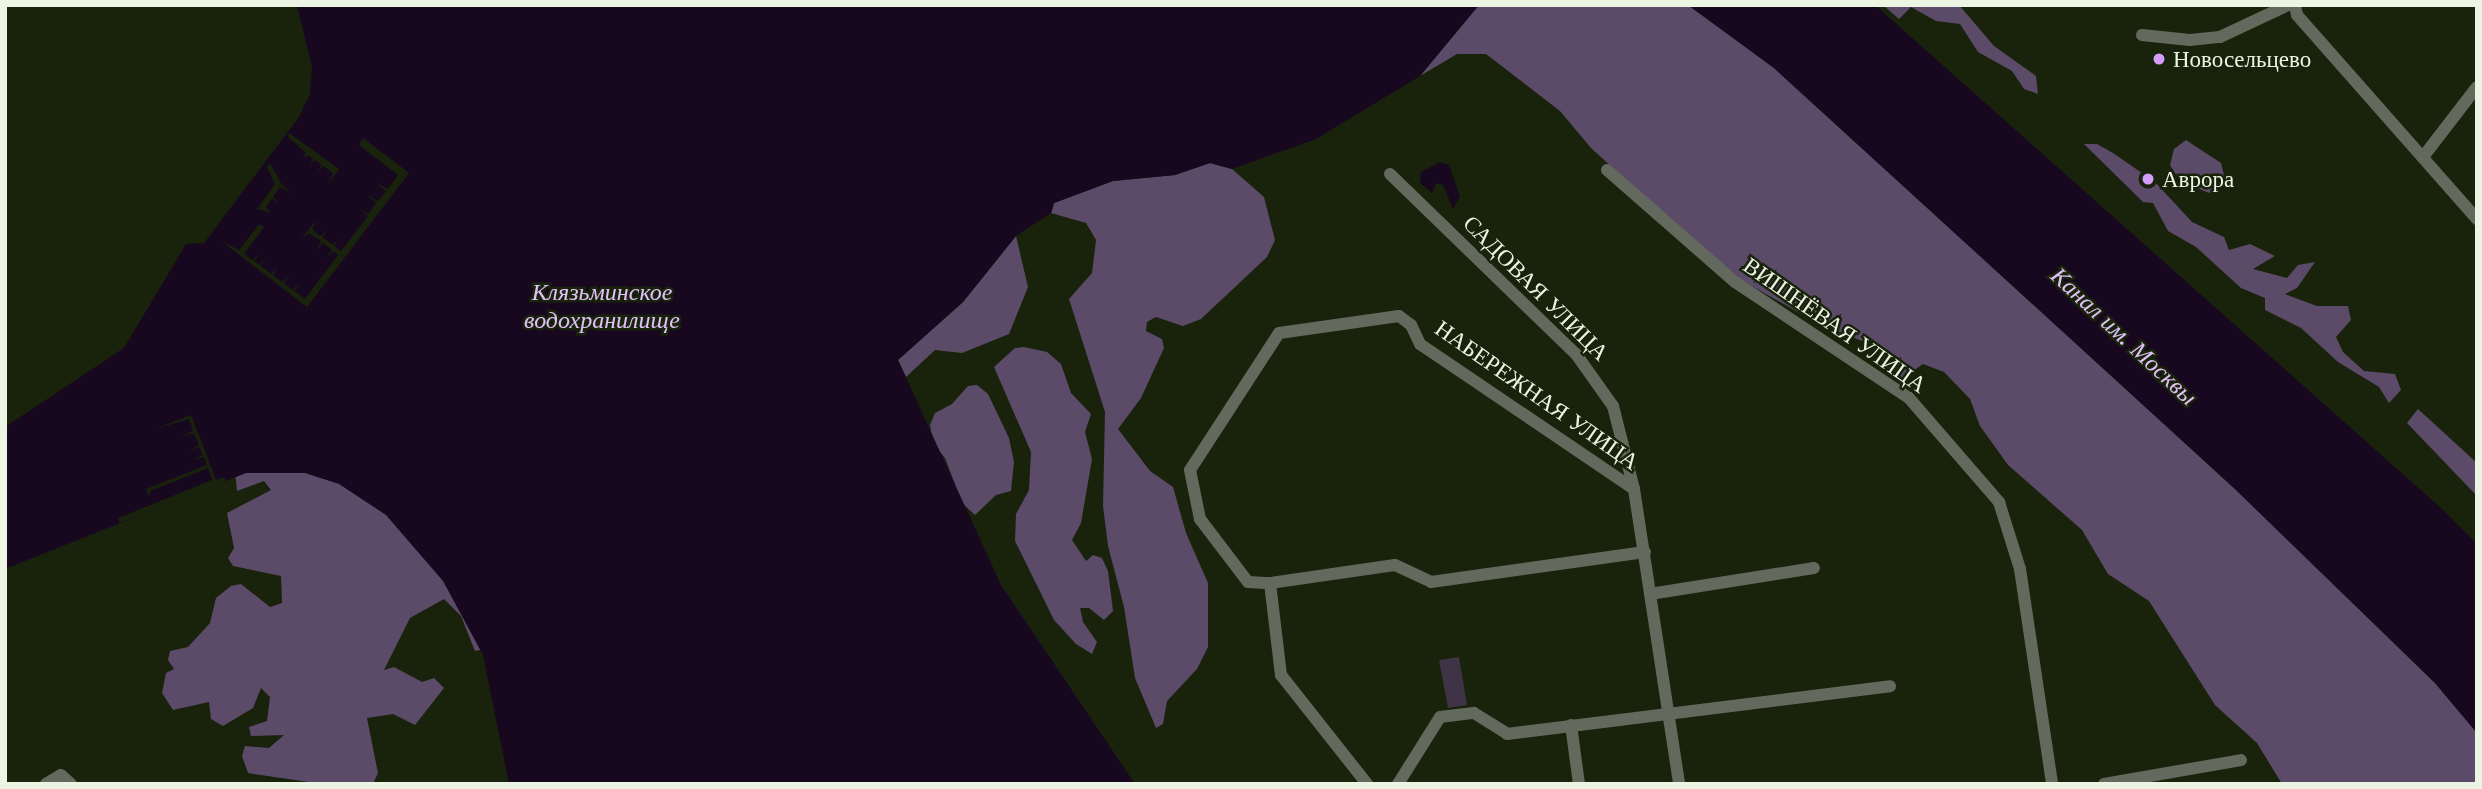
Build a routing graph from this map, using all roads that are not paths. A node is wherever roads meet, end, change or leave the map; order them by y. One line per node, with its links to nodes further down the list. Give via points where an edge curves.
1 (2288, 5): 3 (street, via 2220,37 2190,40)
2 (2295, 5): 5 (street, via 2297,15)
3 (2142, 35)
4 (2477, 87): 5 (street)
5 (2423, 157): 8 (street)
6 (1607, 170): 24 (street, ВИШНЁВАЯ УЛИЦА, via 1735,282 1909,398 1999,502 2020,569)
7 (1390, 174): 9 (street, САДОВАЯ УЛИЦА, via 1576,354 1603,388 1621,427)
8 (2477, 219)
9 (1634, 489): 10 (street, САДОВАЯ УЛИЦА); 12 (street, НАБЕРЕЖНАЯ УЛИЦА, via 1420,344 1411,325 1399,316 1279,333 1190,470 1200,519 1248,582)
10 (1645, 552): 12 (street, via 1431,582 1395,565); 13 (street, САДОВАЯ УЛИЦА)
11 (1814, 568): 13 (street)
12 (1270, 583): 20 (street, via 1281,675)
13 (1650, 594): 15 (street, САДОВАЯ УЛИЦА)
14 (1890, 686): 15 (street)
15 (1668, 713): 16 (street); 23 (street, САДОВАЯ УЛИЦА)
16 (1571, 725): 21 (street, via 1507,734 1475,713 1440,717); 22 (street)
17 (2241, 760): 25 (street)
18 (46, 784): 19 (street, via 61,775)
19 (71, 784)
20 (1367, 784)
21 (1398, 784)
22 (1579, 784)
23 (1679, 784)
24 (2052, 784)
25 (2104, 784)

